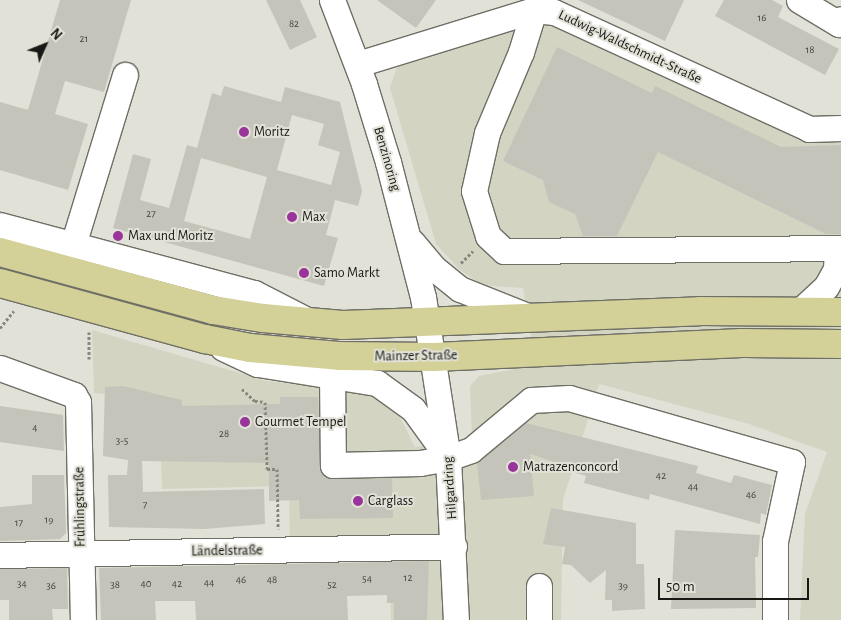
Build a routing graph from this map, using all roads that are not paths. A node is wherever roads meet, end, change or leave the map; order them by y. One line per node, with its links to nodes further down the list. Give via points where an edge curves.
1 (332, 0): 5 (street, Benzinoring)
2 (799, 0): 4 (street, via 839,24)
3 (534, 10): 5 (street, Ludwig-Waldschmidt-Straße); 7 (street, Ludwig-Waldschmidt-Straße, via 554,12 809,129); 11 (street, via 478,164 474,191 488,236 504,252)
4 (841, 19)
5 (358, 64): 9 (street, Benzinoring)
6 (125, 75): 10 (street)
7 (841, 128)
8 (0, 225): 10 (street)
9 (408, 238): 16 (street, via 435,269 460,289); 18 (street, Benzinoring)
10 (73, 245): 17 (street, via 254,293)
11 (839, 248): 14 (street, via 836,269 826,287)
12 (0, 252): 17 (main road, via 213,310)
13 (0, 283): 22 (main road, Mainzer Straße, via 205,339)
14 (800, 311): 15 (main road); 16 (main road, via 700,311)
15 (841, 312)
16 (532, 318): 18 (main road)
17 (311, 322): 18 (main road, via 368,325)
18 (428, 322): 20 (street, Hilgardring)
19 (841, 344): 20 (main road, Mainzer Straße, via 742,343)
20 (434, 357): 22 (main road, Mainzer Straße); 23 (street, Hilgardring)
21 (0, 368): 25 (street, Frühlingstraße, via 74,395 79,414)
22 (327, 368): 23 (street, via 364,378 396,395 413,409); 23 (street, via 333,465 420,463)
23 (448, 458): 24 (street, Hilgardring); 31 (street, via 471,450 531,400 581,399 792,462 775,541)
24 (454, 546): 25 (street, Ländelstraße); 29 (street, Hilgardring)
25 (80, 554): 26 (street, Ländelstraße); 28 (street, Frühlingstraße)
26 (0, 555)
27 (539, 586): 30 (street)
28 (83, 620)
29 (456, 620)
30 (540, 620)
31 (775, 620)

